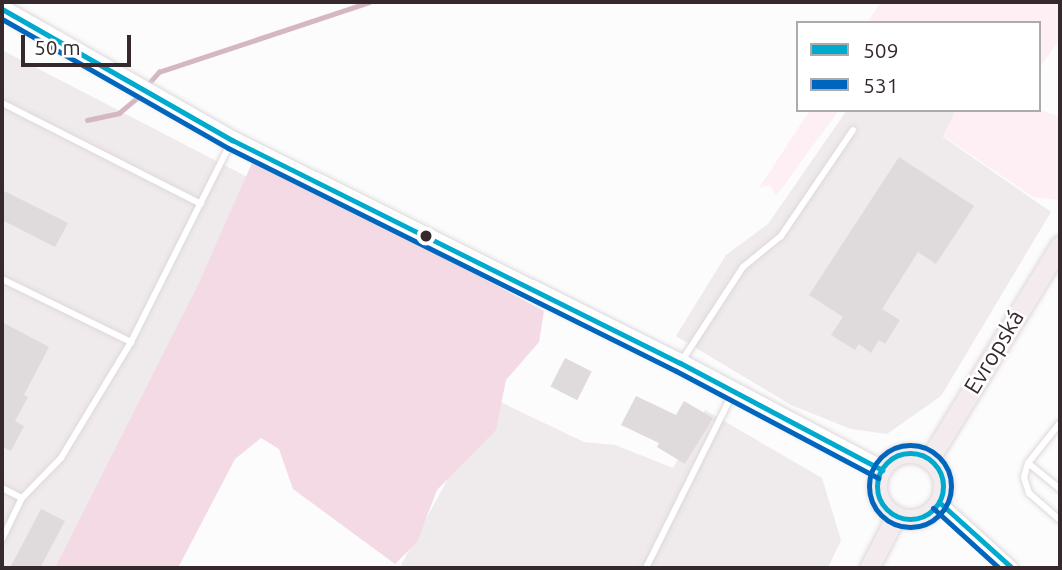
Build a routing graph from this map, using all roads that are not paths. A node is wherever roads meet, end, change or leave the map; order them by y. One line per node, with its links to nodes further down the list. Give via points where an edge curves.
1 (2, 9): 4 (main road)
2 (2, 103): 5 (lane)
3 (853, 130): 9 (lane, via 781,236 743,267)
4 (232, 140): 5 (lane); 9 (main road)
5 (201, 204): 8 (lane)
6 (1060, 245): 12 (main road, Evropská)
7 (2, 278): 8 (lane)
8 (131, 342): 17 (lane, via 61,458)
9 (680, 363): 10 (main road)
10 (734, 391): 14 (main road); 22 (lane)
11 (1060, 423): 13 (lane)
12 (929, 460): 14 (main road, via 907,454 892,459); 18 (main road, via 942,479)
13 (1028, 463): 16 (lane); 20 (lane, via 1024,477 1029,493)
14 (882, 470): 19 (main road, via 880,499)
15 (2, 488): 17 (lane)
16 (1060, 489)
17 (22, 498): 21 (lane)
18 (939, 502): 19 (main road, via 923,516); 24 (street)
19 (895, 516): 23 (main road)
20 (1060, 520)
21 (2, 539)
22 (646, 568)
23 (869, 568)
24 (1013, 568)

